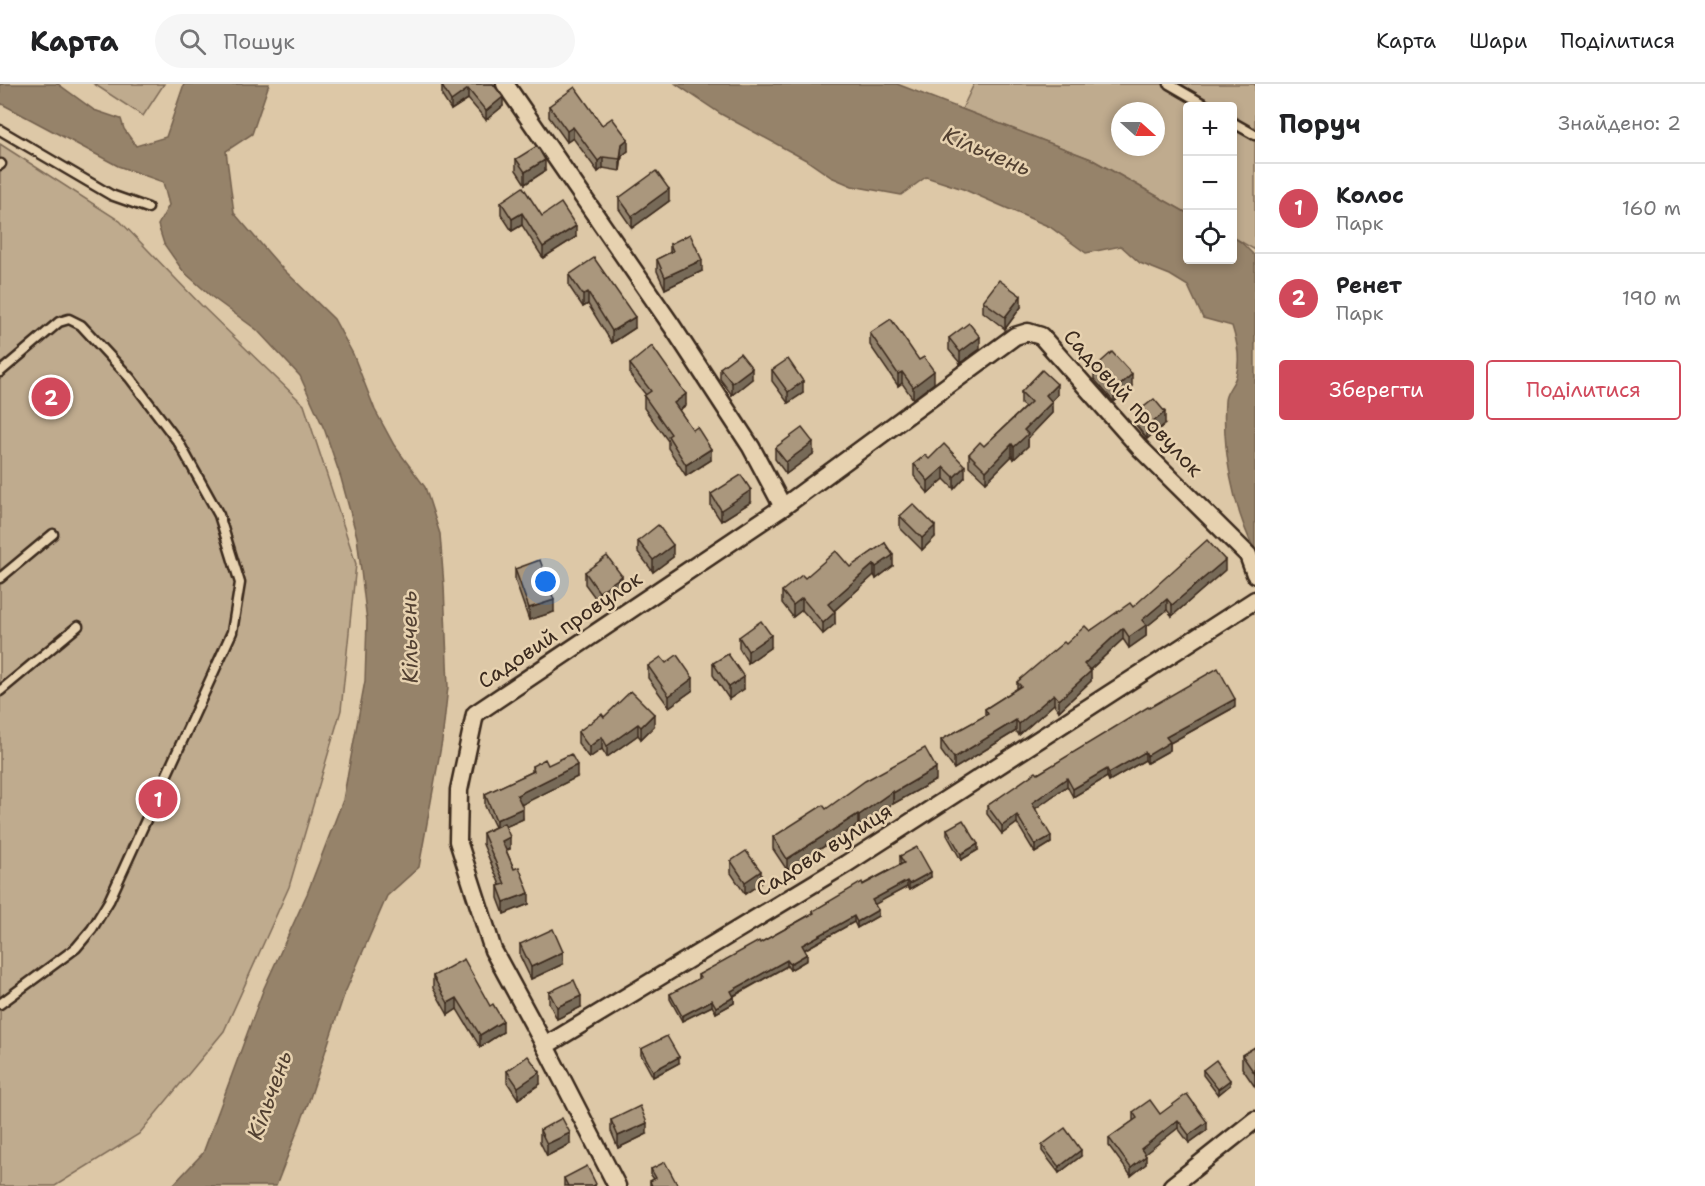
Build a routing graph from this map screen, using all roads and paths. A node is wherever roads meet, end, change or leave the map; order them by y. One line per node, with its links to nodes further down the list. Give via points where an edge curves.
1 (506, 84): 9 (street, via 678,335 751,447)
2 (1169, 84): 3 (lane)
3 (1200, 102)
4 (1237, 124): 6 (lane)
5 (0, 130): 7 (lane, via 111,195)
6 (1255, 135)
7 (148, 208)
8 (0, 372): 16 (lane, via 59,322 69,319 81,325 130,378 179,443 219,514 240,583 232,632 109,901 76,948)
9 (783, 507): 11 (street, Садовий провулок, via 1015,336 1028,332 1041,336 1141,449 1248,555); 17 (street, Садовий провулок, via 475,714 459,790 458,842 493,950)
10 (53, 534): 12 (lane)
11 (1255, 574)
12 (0, 578)
13 (1255, 600): 17 (street, Садова вулиця, via 846,864)
14 (78, 626): 15 (lane)
15 (0, 692)
16 (0, 1004)
17 (545, 1047): 19 (street)
18 (1255, 1120): 20 (street)
19 (617, 1186)
20 (1172, 1186)

